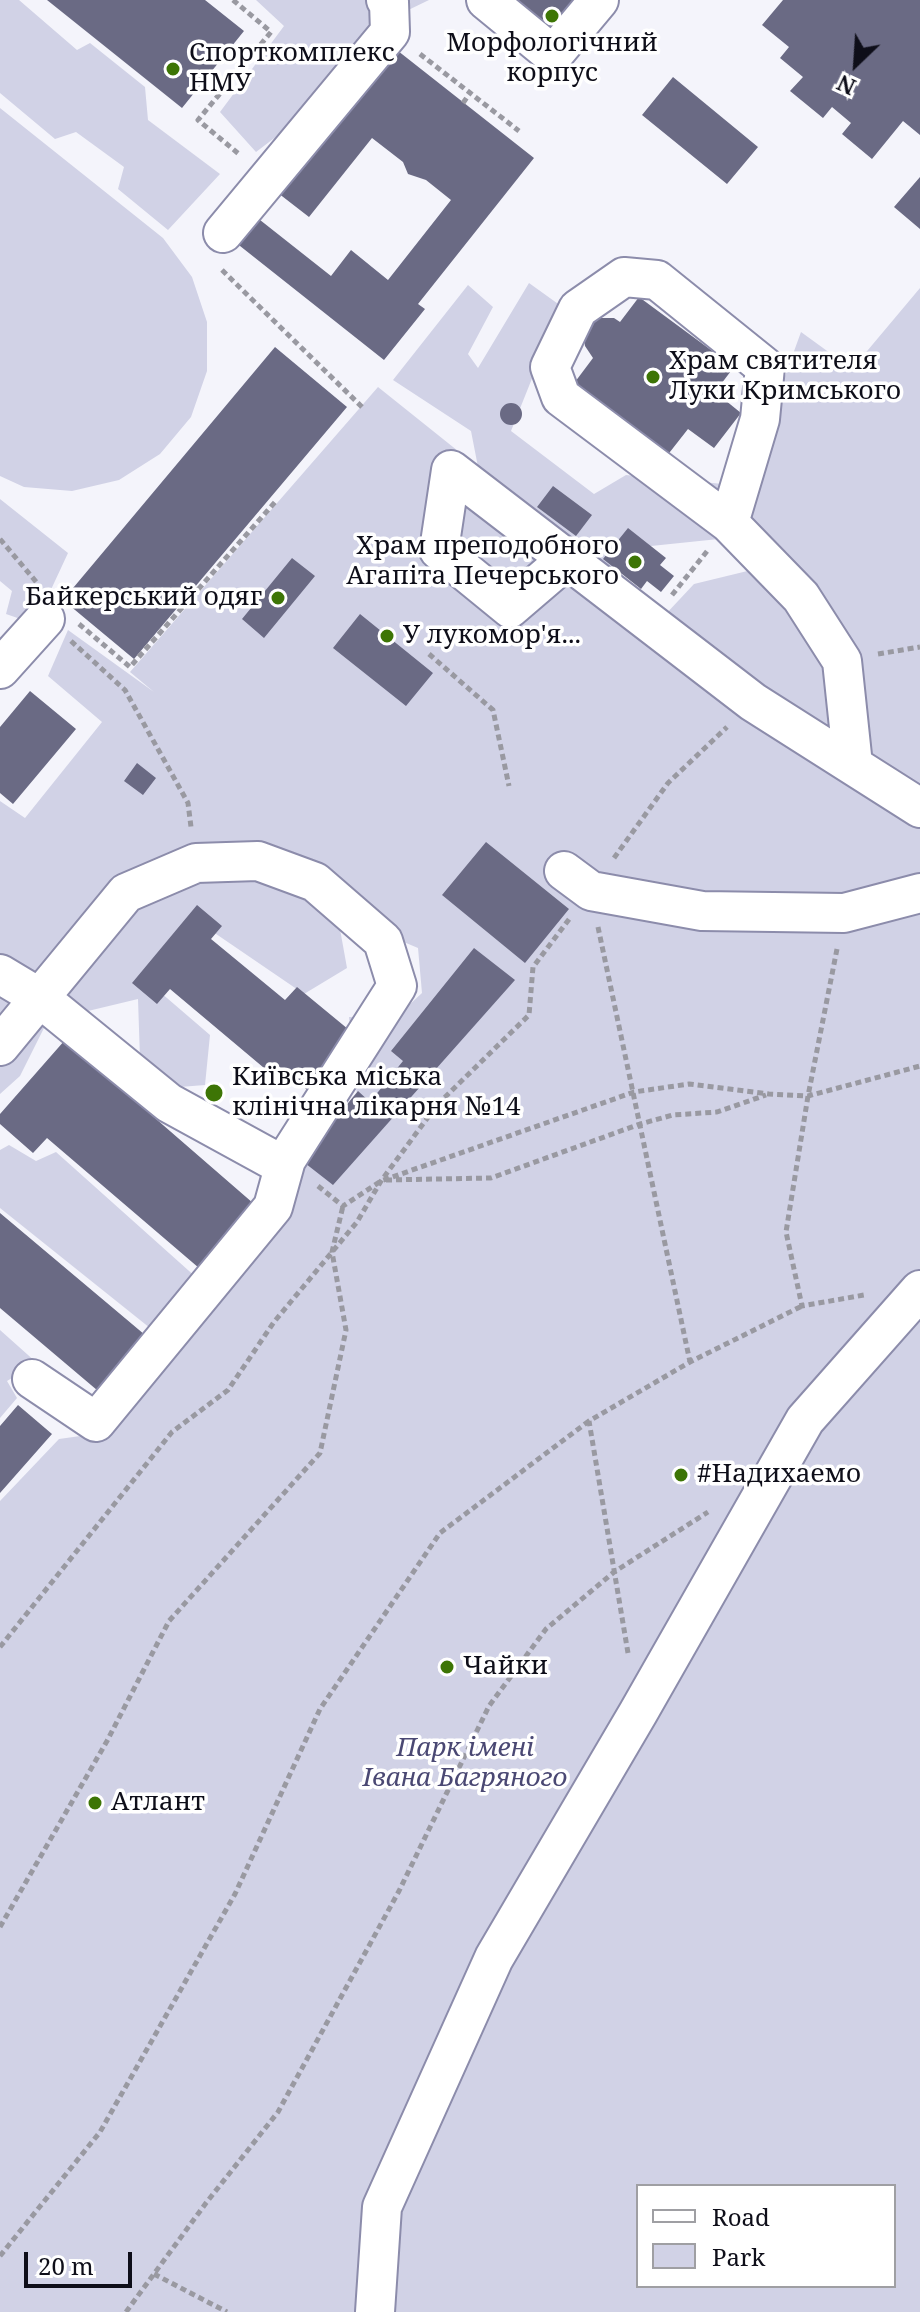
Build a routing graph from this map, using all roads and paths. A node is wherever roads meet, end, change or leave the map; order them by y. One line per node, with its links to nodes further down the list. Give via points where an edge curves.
1 (233, 0): 8 (path, via 271,32 198,120)
2 (486, 0): 3 (lane, via 553,55)
3 (599, 0)
4 (388, 16): 5 (path); 8 (lane)
5 (470, 93): 6 (path); 7 (path)
6 (463, 103)
7 (519, 131)
8 (268, 178): 9 (lane)
9 (223, 233): 10 (path, via 207,254)
10 (362, 407)
11 (275, 502): 15 (path, via 130,667)
12 (729, 523): 12 (lane, via 561,397 550,367 578,309 624,277 657,280 765,367 760,419); 16 (path); 20 (lane, via 801,597 842,661)
13 (0, 539): 15 (path)
14 (566, 560): 16 (lane)
15 (56, 612): 18 (lane); 23 (path, via 125,690 188,803)
16 (649, 624): 19 (lane)
17 (429, 654): 21 (path, via 493,710)
18 (0, 669)
19 (753, 702): 20 (lane); 24 (path, via 668,783)
20 (853, 765): 22 (lane)
21 (509, 786)
22 (920, 808)
23 (196, 863): 28 (lane, via 126,893); 35 (lane, via 258,861 315,882 383,941 397,986)
24 (578, 881): 26 (lane, via 702,911); 31 (path); 36 (path, via 533,967 529,1015 437,1105)
25 (920, 893): 26 (lane)
26 (844, 913): 33 (path)
27 (0, 974): 28 (lane)
28 (40, 998): 29 (lane); 35 (lane, via 169,1103)
29 (0, 1046)
30 (920, 1066): 33 (path)
31 (634, 1092): 32 (path, via 689,1084); 34 (path); 36 (path)
32 (769, 1094): 33 (path); 34 (path, via 717,1112)
33 (808, 1096): 41 (path, via 786,1232)
34 (640, 1124): 36 (path, via 491,1178); 42 (path)
35 (285, 1163): 37 (path); 43 (lane, via 273,1207 96,1422)
36 (381, 1181): 37 (path); 38 (path)
37 (343, 1206): 38 (path)
38 (332, 1252): 47 (path, via 274,1322 228,1390 172,1432); 49 (path, via 346,1330 320,1453 169,1621)
39 (920, 1290): 48 (lane, via 805,1420)
40 (876, 1294): 41 (path)
41 (802, 1306): 42 (path)
42 (690, 1362): 44 (path)
43 (32, 1379)
44 (589, 1421): 46 (path); 50 (path, via 440,1533 320,1709 235,1894 100,2132)
45 (714, 1508): 46 (path)
46 (614, 1572): 48 (path); 51 (path, via 546,1629 489,1706 399,1891 278,2112)
47 (0, 1647)
48 (638, 1713): 54 (lane, via 494,1958 382,2207)
49 (0, 1927)
50 (0, 2256)
51 (154, 2274): 52 (path); 53 (path)
52 (126, 2312)
53 (227, 2312)
54 (375, 2312)

